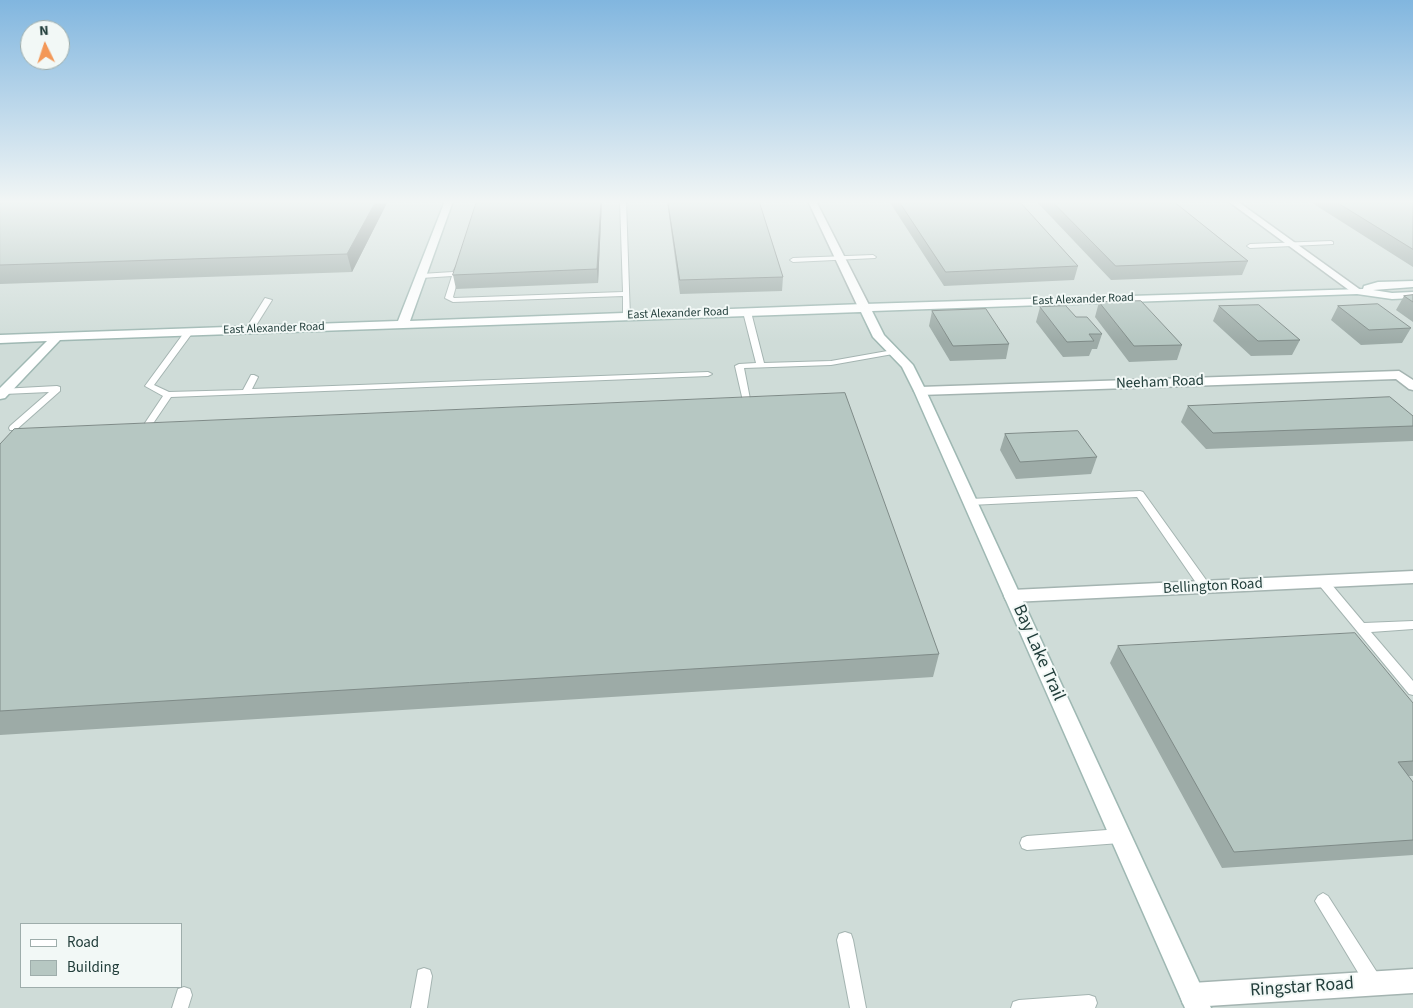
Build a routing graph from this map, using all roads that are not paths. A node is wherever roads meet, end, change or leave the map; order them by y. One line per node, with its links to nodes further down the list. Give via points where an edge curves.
1 (431, 248): 10 (street)
2 (625, 248): 13 (lane)
3 (836, 248): 6 (street, Bay Lake Trail)
4 (1299, 248): 12 (street)
5 (873, 257): 6 (lane)
6 (841, 258): 7 (lane); 16 (street, Bay Lake Trail)
7 (793, 260)
8 (460, 263): 9 (lane)
9 (456, 274): 10 (lane); 13 (lane, via 450,298 453,300)
10 (421, 276): 19 (street)
11 (1413, 284): 12 (street, East Alexander Road, via 1378,285)
12 (1357, 291): 14 (street, East Alexander Road); 16 (street, East Alexander Road)
13 (626, 294): 18 (lane)
14 (1413, 295)
15 (268, 300): 20 (lane)
16 (864, 307): 17 (street, East Alexander Road); 24 (street, Bay Lake Trail, via 879,337)
17 (747, 312): 18 (street, East Alexander Road); 25 (lane)
18 (627, 316): 19 (street, East Alexander Road)
19 (403, 324): 20 (street, East Alexander Road)
20 (249, 330): 21 (street, East Alexander Road)
21 (189, 332): 22 (street, East Alexander Road); 32 (lane, via 149,386)
22 (57, 337): 23 (street, East Alexander Road); 31 (street)
23 (0, 340)
24 (893, 352): 25 (lane, via 832,363); 29 (street, Bay Lake Trail, via 907,365)
25 (761, 366): 33 (lane, via 739,366)
26 (708, 374): 30 (lane)
27 (254, 377): 30 (lane)
28 (1413, 386): 29 (street, Neeham Road, via 1399,374)
29 (920, 391): 36 (street, Bay Lake Trail)
30 (246, 392): 32 (lane)
31 (2, 393): 35 (lane, via 57,389)
32 (168, 395): 34 (lane)
33 (746, 399)
34 (149, 423)
35 (14, 428)
36 (970, 502): 39 (lane, via 1140,494); 40 (street, Bay Lake Trail)
37 (1413, 578): 38 (street, Bellington Road)
38 (1323, 582): 39 (street, Bellington Road); 42 (lane)
39 (1205, 587): 40 (street, Bellington Road)
40 (1012, 596): 44 (street, Bay Lake Trail)
41 (1413, 625): 42 (lane)
42 (1362, 628): 43 (lane)
43 (1413, 690)
44 (1120, 836): 45 (lane); 51 (street, Bay Lake Trail)
45 (1027, 842)
46 (1322, 901): 50 (lane)
47 (845, 940): 54 (lane)
48 (424, 976): 53 (lane)
49 (1413, 980): 50 (street, Ringstar Road)
50 (1374, 983): 51 (street, Ringstar Road)
51 (1195, 1002)
52 (1089, 1003): 55 (lane)
53 (419, 1008)
54 (858, 1008)
55 (1019, 1008)

